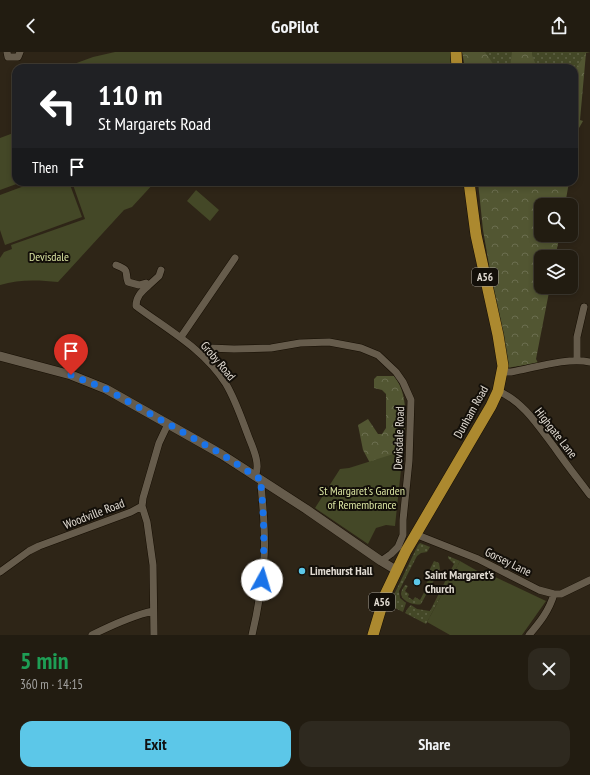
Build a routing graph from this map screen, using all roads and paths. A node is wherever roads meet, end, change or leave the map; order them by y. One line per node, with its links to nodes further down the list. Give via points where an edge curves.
1 (6, 52): 2 (street, via 8,57 18,57)
2 (20, 52)
3 (456, 52): 4 (highway)
4 (458, 64)
5 (470, 186): 16 (highway, Dunham Road / A56, via 476,235 498,335)
6 (235, 258): 11 (street)
7 (116, 265): 9 (street, via 127,271 128,282 139,285 146,283)
8 (161, 270): 9 (street, via 159,276)
9 (148, 286): 11 (street, Groby Road, via 136,300 136,306)
10 (584, 307): 14 (street, via 577,337)
11 (180, 337): 12 (street, Groby Road)
12 (201, 354): 19 (street, Groby Road, via 226,384 240,414 258,466); 24 (street, Devisdale Road, via 209,348 271,348 329,342 361,348 378,356 396,372 411,400 410,461 403,535 395,550)
13 (0, 356): 18 (street, via 82,379 106,389)
14 (577, 360): 15 (street); 16 (street)
15 (590, 362)
16 (502, 372): 17 (highway, Dunham Road / A56)
17 (498, 391): 21 (street, Highgate Lane, via 523,408); 23 (highway, Dunham Road / A56)
18 (168, 424): 19 (street); 22 (street, Woodville Road, via 159,443)
19 (255, 476): 20 (street)
20 (263, 481): 24 (street); 32 (street, via 261,485 264,558 260,598)
21 (590, 495)
22 (142, 506): 26 (street, Woodville Road, via 39,546); 29 (street, via 153,565)
23 (416, 534): 25 (highway, Dunham Road / A56); 28 (street, Gorsey Lane, via 478,559 539,590)
24 (381, 561): 25 (street)
25 (396, 570): 33 (highway, Dunham Road / A56, via 385,595)
26 (0, 572)
27 (590, 580): 28 (street, via 561,594)
28 (554, 594): 34 (street, via 544,617)
29 (153, 611): 30 (street, via 139,614); 31 (street)
30 (92, 635)
31 (154, 635)
32 (252, 635)
33 (373, 635)
34 (530, 635)

